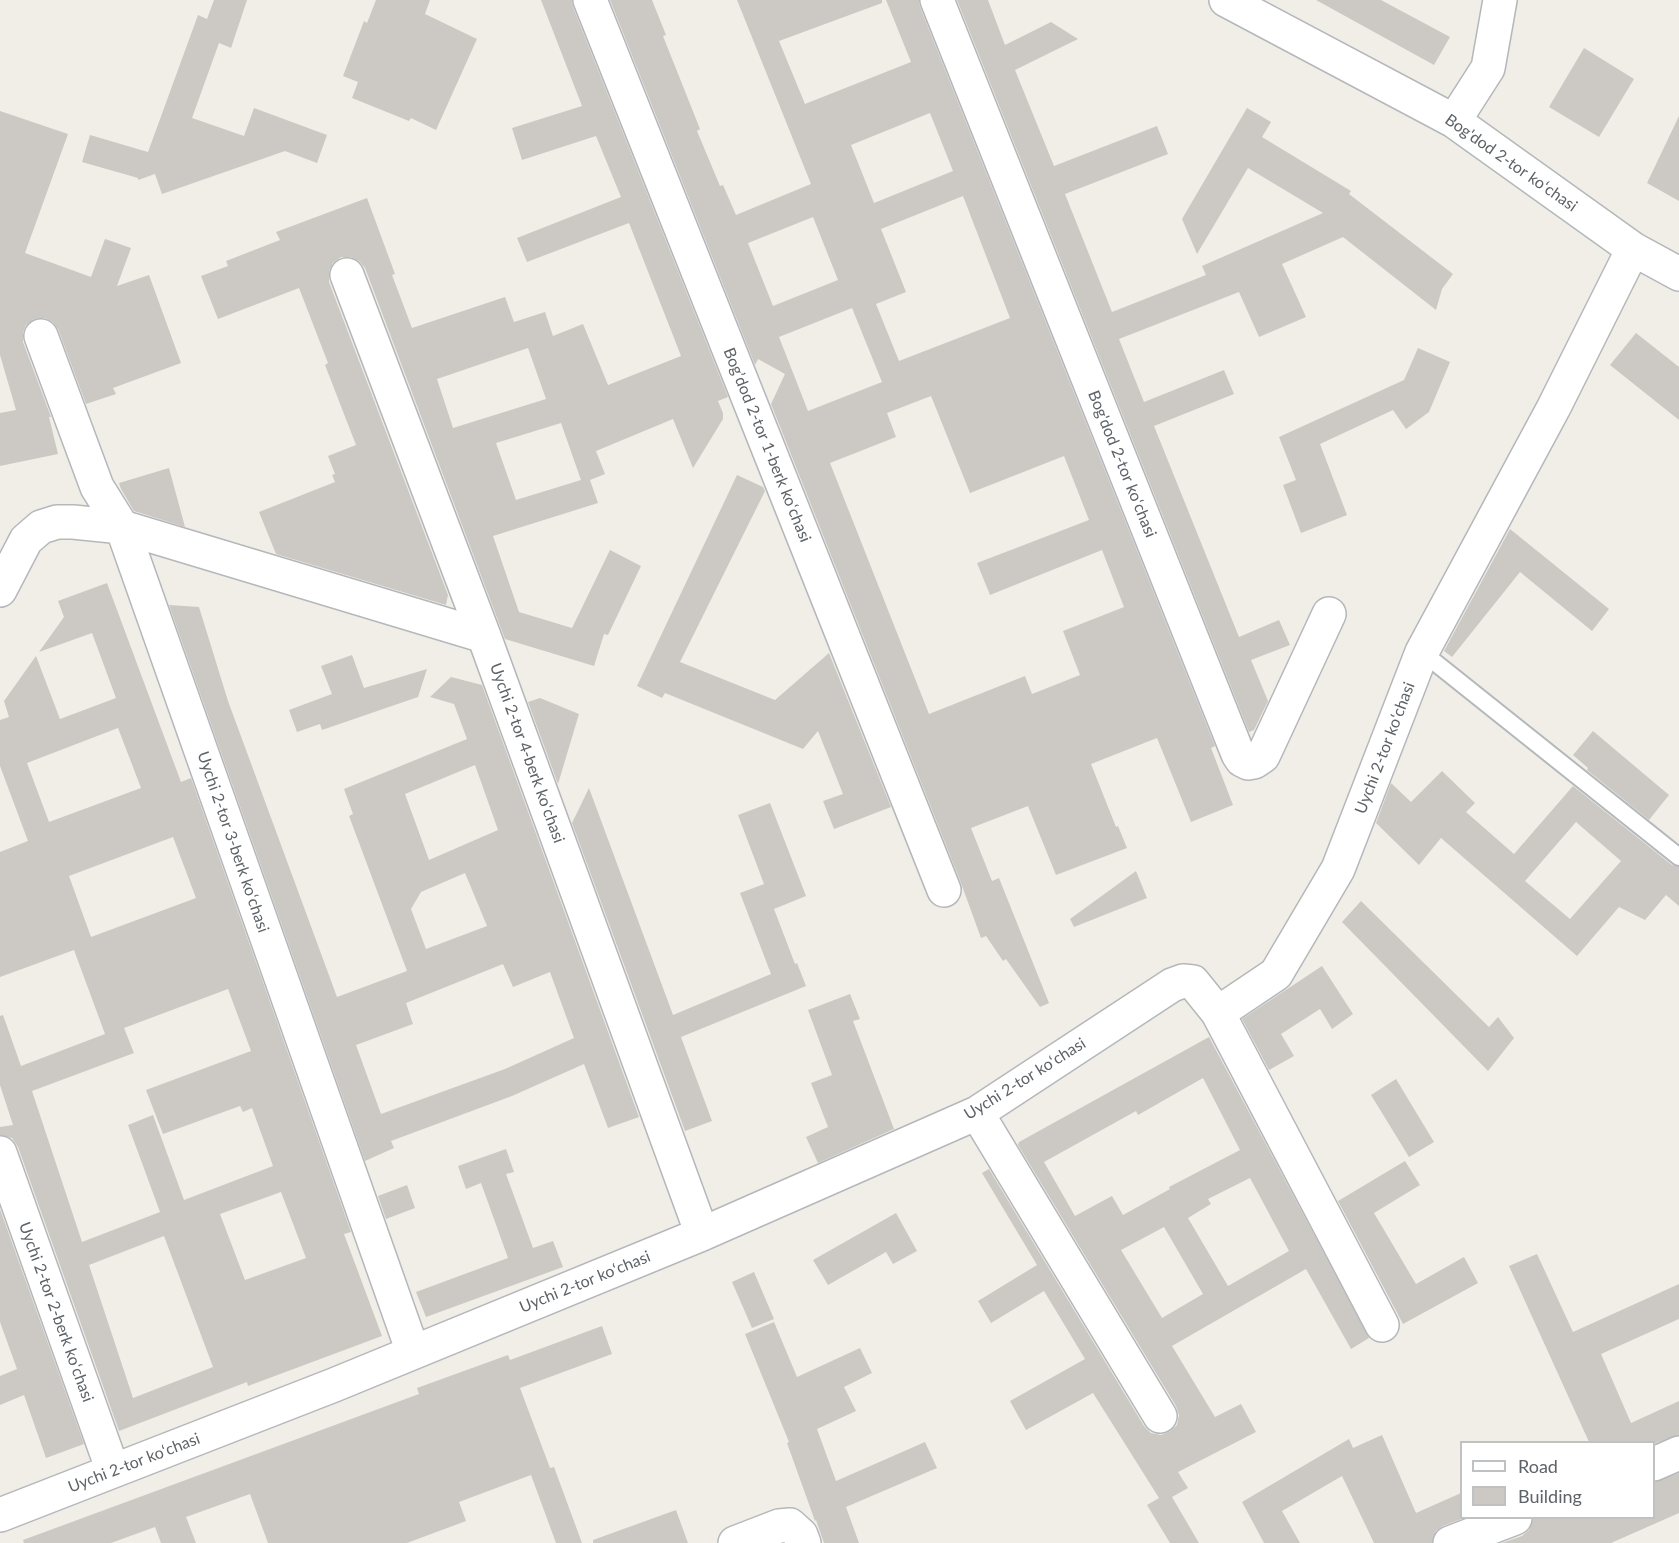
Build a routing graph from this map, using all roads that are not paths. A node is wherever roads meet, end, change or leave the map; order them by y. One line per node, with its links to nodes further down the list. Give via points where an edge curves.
1 (590, 0): 16 (street, Bogʼdod 2-tor 1-berk koʻchasi)
2 (937, 0): 12 (street, Bog'dod 2-tor koʻchasi, via 1242,760 1254,762 1263,756)
3 (1226, 0): 5 (street, Bog'dod 2-tor koʻchasi)
4 (1500, 0): 5 (street, via 1488,68)
5 (1454, 122): 6 (street, Bog'dod 2-tor koʻchasi)
6 (1633, 249): 7 (street, Bog'dod 2-tor koʻchasi); 14 (street, Uychi 2-tor koʻchasi, via 1554,407)
7 (1679, 274)
8 (347, 275): 13 (street, Uychi 2-tor 4-berk koʻchasi)
9 (41, 336): 10 (street, Uychi 2-tor 3-berk koʻchasi, via 97,487)
10 (122, 527): 11 (street, via 57,522 41,527 26,540); 13 (street); 22 (street, Uychi 2-tor 3-berk koʻchasi)
11 (0, 590)
12 (1329, 615)
13 (484, 636): 20 (street, Uychi 2-tor 4-berk koʻchasi)
14 (1422, 652): 15 (lane); 17 (street, Uychi 2-tor koʻchasi, via 1338,869 1276,974)
15 (1679, 857)
16 (944, 890)
17 (1218, 1013): 18 (street, Uychi 2-tor koʻchasi, via 1193,982 1172,985); 21 (street)
18 (977, 1113): 20 (street, Uychi 2-tor koʻchasi); 23 (street)
19 (0, 1154): 26 (street, Uychi 2-tor 2-berk koʻchasi)
20 (702, 1234): 22 (street, Uychi 2-tor koʻchasi)
21 (1382, 1324)
22 (413, 1352): 26 (street, Uychi 2-tor koʻchasi)
23 (1160, 1416)
24 (1679, 1453): 25 (street)
25 (1655, 1463)
26 (113, 1472): 27 (street, Uychi 2-tor koʻchasi)
27 (0, 1515)
28 (1512, 1519): 31 (street)
29 (735, 1543): 30 (street, via 790,1525)
30 (804, 1543)
31 (1450, 1543)

